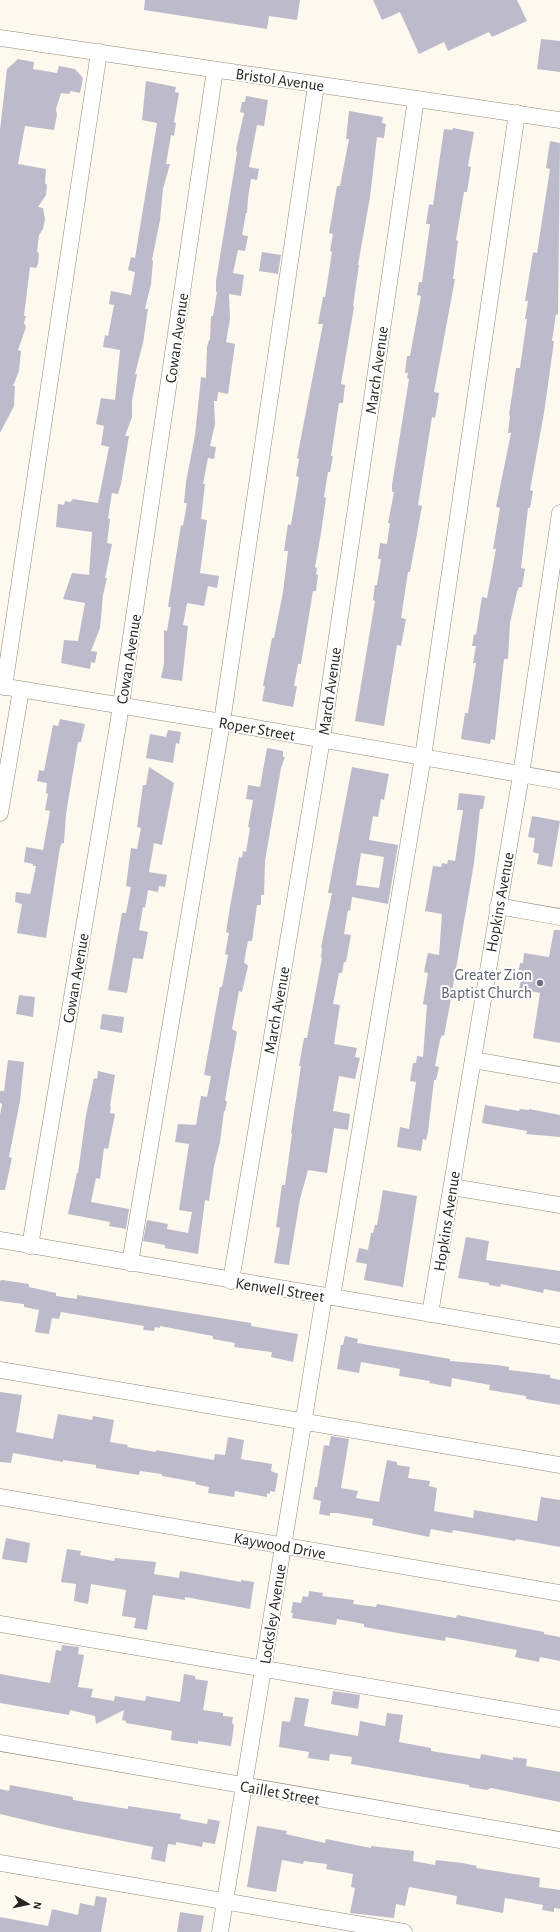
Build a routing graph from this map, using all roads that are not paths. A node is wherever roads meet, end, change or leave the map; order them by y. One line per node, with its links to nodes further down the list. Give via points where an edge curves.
1 (0, 38): 2 (street, Bristol Avenue)
2 (99, 52): 3 (street, Bristol Avenue); 9 (street)
3 (215, 70): 4 (street, Bristol Avenue); 11 (street, Cowan Avenue)
4 (316, 85): 5 (street, Bristol Avenue); 12 (street)
5 (416, 99): 6 (street, Bristol Avenue); 13 (street, March Avenue)
6 (517, 114): 7 (street, Bristol Avenue); 14 (street, Locksley Avenue)
7 (560, 120)
8 (560, 513): 15 (street, Hopkins Avenue)
9 (2, 687): 10 (street, Roper Street)
10 (21, 690): 11 (street, Roper Street); 17 (street)
11 (120, 706): 12 (street, Roper Street); 25 (street, Cowan Avenue)
12 (222, 722): 13 (street, Roper Street); 26 (street)
13 (322, 739): 14 (street, Roper Street); 27 (street, March Avenue)
14 (423, 757): 15 (street, Roper Street); 28 (street, Locksley Avenue)
15 (521, 775): 16 (street, Roper Street); 18 (street, Hopkins Avenue)
16 (560, 781)
17 (0, 814)
18 (498, 906): 19 (street); 20 (street, Hopkins Avenue)
19 (560, 917)
20 (473, 1060): 21 (street); 22 (street, Hopkins Avenue)
21 (560, 1075)
22 (452, 1186): 23 (street); 29 (street, Hopkins Avenue)
23 (560, 1205)
24 (0, 1240): 25 (street, Kenwell Street)
25 (30, 1246): 26 (street, Kenwell Street)
26 (130, 1263): 27 (street, Kenwell Street)
27 (231, 1281): 28 (street, Kenwell Street)
28 (328, 1296): 29 (street, Kenwell Street); 32 (street, Locksley Avenue)
29 (430, 1314): 30 (street, Kenwell Street)
30 (560, 1336)
31 (0, 1370): 32 (street)
32 (304, 1421): 33 (street); 35 (street, Locksley Avenue)
33 (560, 1465)
34 (0, 1497): 35 (street, Kaywood Drive)
35 (284, 1546): 36 (street, Kaywood Drive); 38 (street, Locksley Avenue)
36 (560, 1593)
37 (0, 1624): 38 (street)
38 (263, 1669): 39 (street); 41 (street, Locksley Avenue)
39 (560, 1719)
40 (0, 1743): 41 (street, Caillet Street)
41 (244, 1786): 42 (street, Caillet Street); 44 (street, Locksley Avenue)
42 (560, 1840)
43 (0, 1863): 44 (street)
44 (225, 1902): 45 (street, Locksley Avenue); 46 (street)
45 (220, 1932)
46 (404, 1932)

